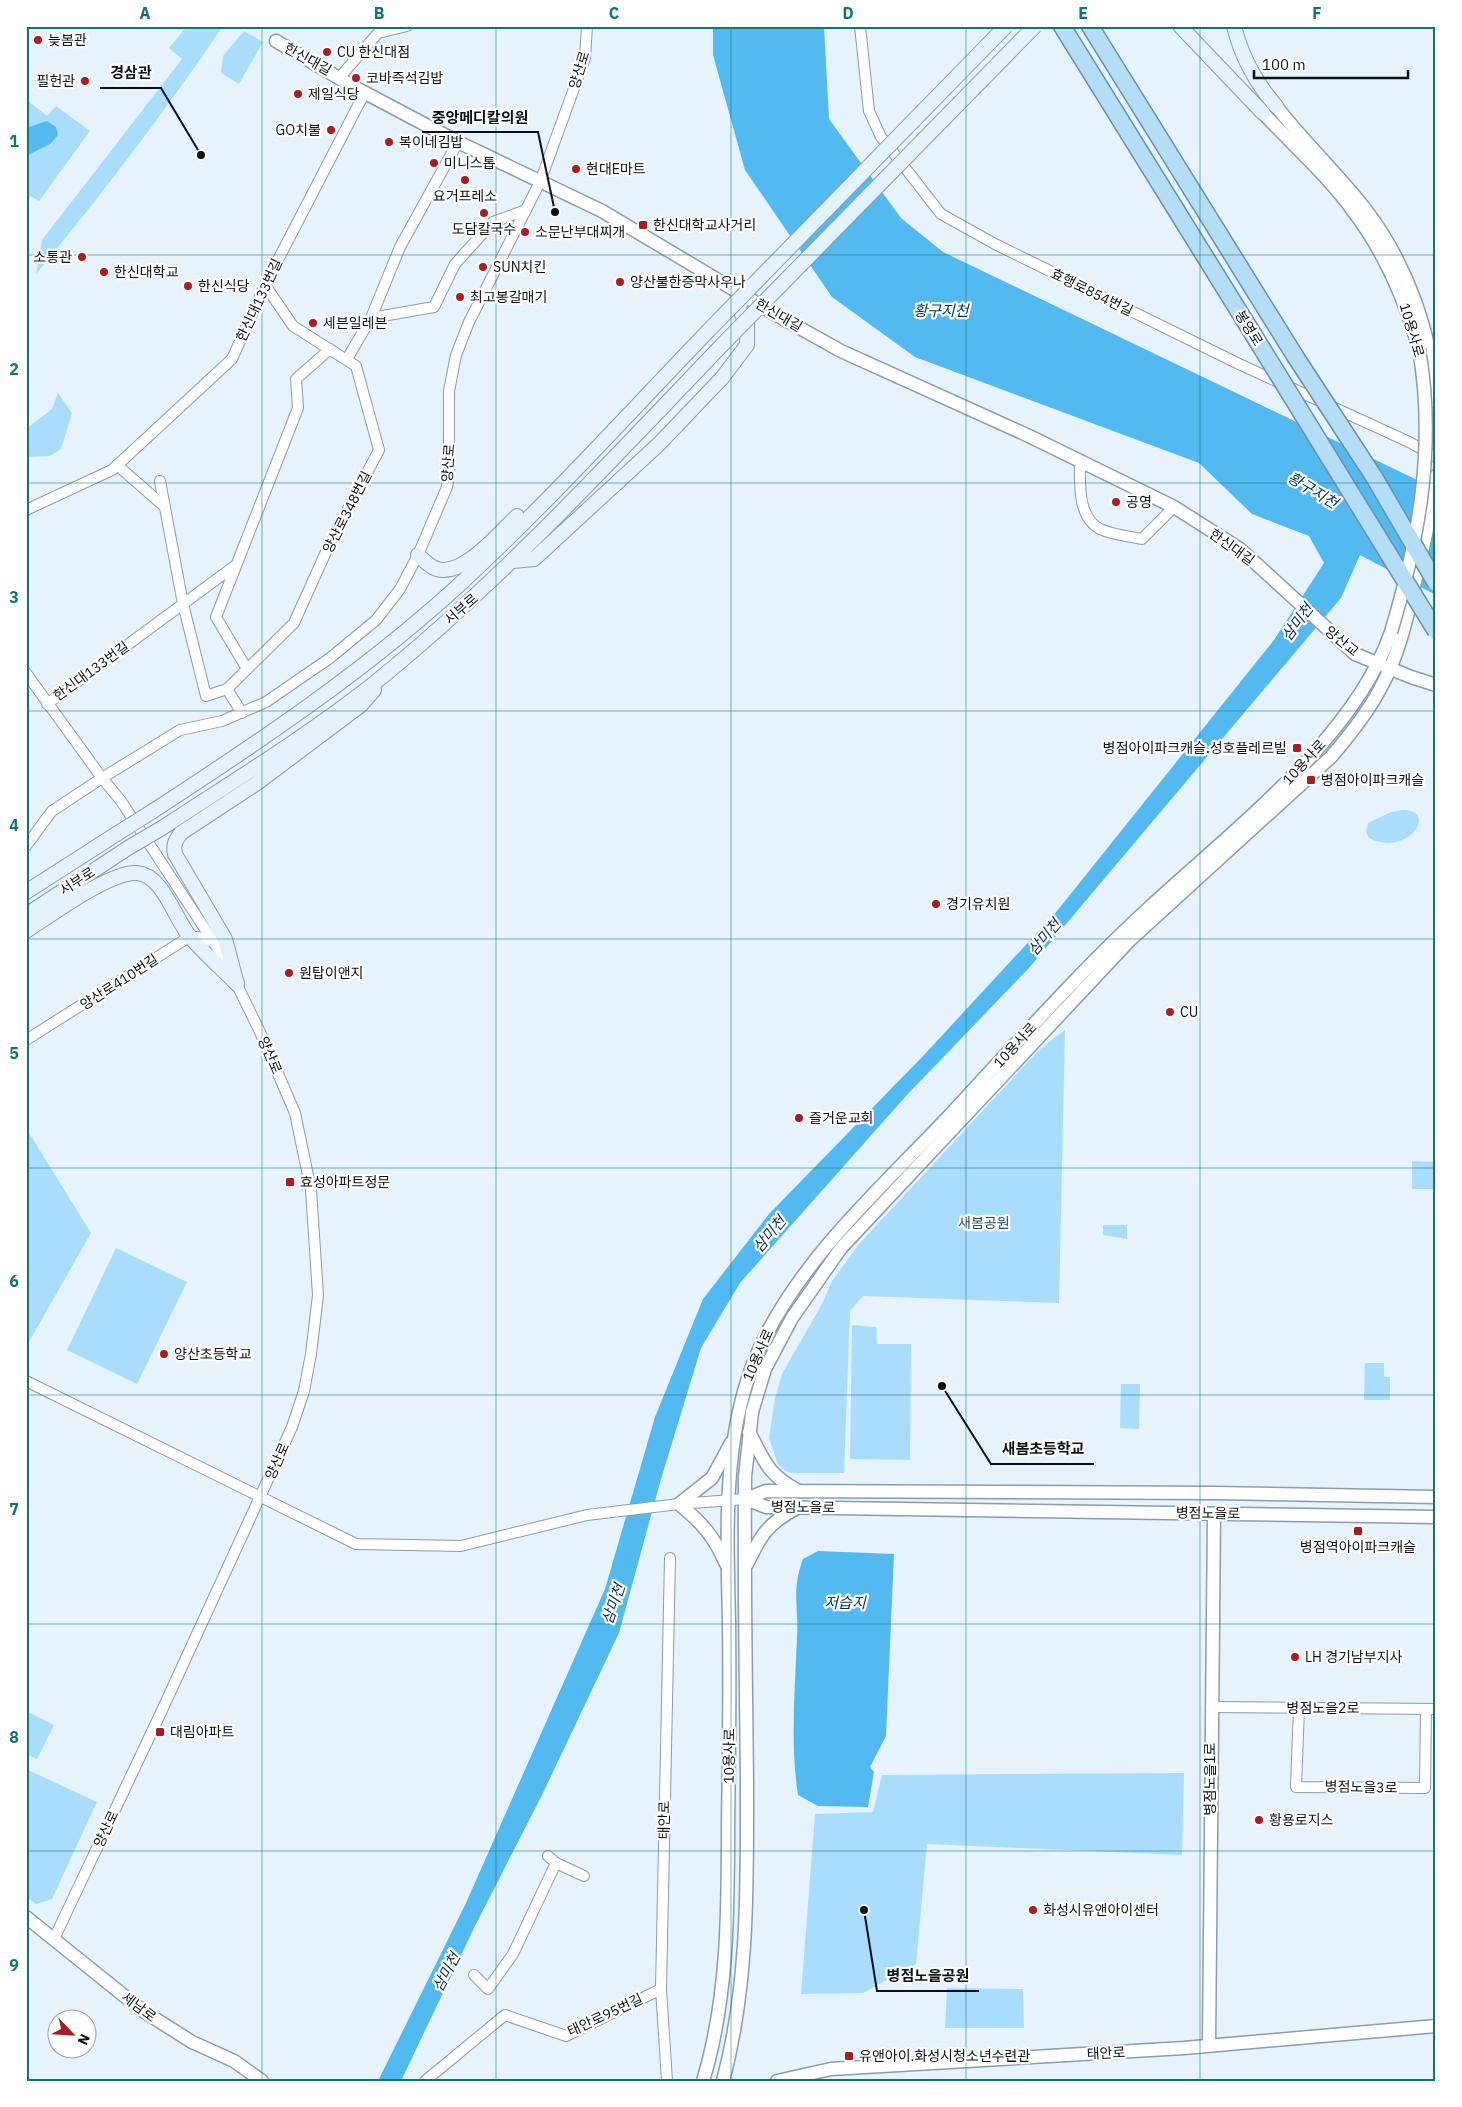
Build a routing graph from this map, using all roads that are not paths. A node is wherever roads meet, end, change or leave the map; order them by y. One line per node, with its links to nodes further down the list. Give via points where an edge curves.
1 (406, 26): 11 (street, 한신대길, via 378,33)
2 (588, 26): 16 (street, 양산로, via 585,58)
3 (860, 26): 26 (street, 효행로854번길, via 869,111 881,137 941,214 1029,261)
4 (1006, 26): 25 (main road, 서부로, bridge)
5 (1035, 26): 35 (main road, 서부로, bridge)
6 (1062, 26): 40 (highway, 봉영로, bridge)
7 (1090, 26): 37 (highway, 봉영로, bridge, via 1295,356 1374,476)
8 (1180, 26): 14 (main road)
9 (1234, 26): 13 (main road, via 1245,58 1262,89)
10 (276, 41): 11 (street, 한신대길)
11 (340, 77): 12 (street, 한신대길)
12 (365, 92): 15 (street, 한신대길); 18 (street, 한신대133번길)
13 (1276, 106): 22 (street, 10용사로, via 1353,195 1376,227 1409,287)
14 (1263, 113): 22 (street, 10용사로, via 1342,198 1368,231 1402,295)
15 (458, 142): 16 (street, 한신대길); 20 (street, via 400,247)
16 (540, 182): 17 (street, 양산로); 19 (street, 한신대길, via 602,211)
17 (526, 210): 20 (street, via 493,222 455,264 434,307); 34 (street, 양산로, via 469,322 456,355 449,391 447,487)
18 (265, 285): 21 (street, 양산로348번길, via 293,326); 28 (street, 한신대133번길, via 232,358)
19 (745, 296): 27 (street, 한신대길, via 841,350); 35 (main road, via 738,307 747,323 747,346 722,378 659,444 534,559)
20 (371, 318): 23 (street)
21 (330, 349): 23 (street, 양산로348번길); 36 (street, via 296,379 298,408)
22 (1424, 349): 24 (street, 10용사로); 41 (street, 10용사로, bridge, via 1427,442 1423,495)
23 (347, 359): 44 (street, 양산로348번길, via 356,366 379,450 330,543 294,623)
24 (1436, 402)
25 (596, 447): 34 (main road, via 463,565 449,570 436,569); 55 (main road, 서부로, bridge, via 459,585 397,638 318,699 153,812)
26 (1436, 457)
27 (1080, 461): 32 (street, 한신대길); 32 (street, via 1079,494 1089,518 1099,528 1142,540)
28 (117, 465): 31 (street); 33 (street, 한신대133번길)
29 (1436, 476): 41 (street, 10용사로, bridge, via 1427,532)
30 (160, 482): 31 (street)
31 (165, 507): 39 (street)
32 (1174, 507): 38 (street, 한신대길, via 1240,550)
33 (26, 510)
34 (418, 555): 51 (street, 양산로, via 400,590 376,620 330,658 266,702)
35 (513, 562): 43 (main road, 서부로)
36 (236, 565): 39 (street, 한신대133번길); 44 (street, via 216,617)
37 (1436, 583)
38 (1287, 591): 42 (street, 양산교, via 1346,647)
39 (184, 604): 48 (street, via 206,696); 49 (street, 한신대133번길)
40 (1436, 631)
41 (1396, 634): 42 (street, 10용사로); 45 (street, 10용사로)
42 (1378, 664): 45 (street, 양산교); 50 (street, 10용사로)
43 (395, 666): 56 (main road, 서부로, bridge, via 279,750); 60 (main road, via 361,705 257,783 181,833 176,840 175,854 225,939)
44 (247, 669): 48 (street, 양산로348번길)
45 (1390, 669): 47 (street, 양산교); 52 (street, 10용사로)
46 (26, 673): 49 (street, 한신대133번길)
47 (1436, 685)
48 (227, 689): 51 (street)
49 (47, 704): 53 (street, 한신대133번길)
50 (1350, 708): 52 (street, via 1360,708); 63 (street, 10용사로, via 1287,781 1122,932 825,1251 778,1313 763,1341 744,1389)
51 (242, 713): 53 (street, 양산로, via 180,730)
52 (1363, 717): 63 (street, 10용사로, via 1331,757 1130,940 847,1241 820,1276 774,1349)
53 (102, 778): 54 (street, 양산로, via 52,811); 59 (street, 한신대133번길, via 121,801)
54 (26, 846)
55 (26, 892)
56 (26, 914)
57 (26, 931): 58 (main road, via 107,880 137,873 150,877 160,887)
58 (190, 937): 59 (street); 60 (main road); 61 (street, 양산로410번길)
59 (213, 942): 60 (street, 양산로)
60 (237, 984): 68 (street, 양산로, via 295,1113 316,1241 318,1294 304,1391)
61 (26, 1040)
62 (26, 1381): 68 (street)
63 (742, 1437): 64 (street, via 769,1471); 69 (street, 10용사로); 70 (street, 10용사로); 71 (street, via 712,1478)
64 (800, 1491): 65 (street, 병점노을로); 69 (street, 병점노을로, via 766,1491); 72 (street, via 796,1502)
65 (1143, 1492): 66 (street, 병점노을로); 73 (street, via 1148,1498 1148,1507)
66 (1284, 1494): 67 (street, 병점노을로); 75 (street, via 1279,1507)
67 (1436, 1497)
68 (261, 1498): 71 (street, via 356,1544 462,1546 587,1515); 85 (street, 양산로)
69 (744, 1499): 70 (street); 72 (street, 병점노을로, via 766,1507); 78 (street, 10용사로)
70 (730, 1501): 71 (street); 79 (street, 10용사로)
71 (679, 1504): 79 (street, via 709,1531)
72 (799, 1507): 73 (street, 병점노을로); 78 (street, via 762,1533)
73 (1142, 1512): 74 (street, 병점노을로)
74 (1214, 1514): 75 (street, 병점노을로); 80 (street, 병점노을1로)
75 (1282, 1515): 76 (street, 병점노을로)
76 (1436, 1517)
77 (670, 1558): 87 (street, 태안로)
78 (745, 1568): 94 (street, 10용사로, via 746,1948 738,2017)
79 (728, 1569): 93 (street, 10용사로, via 730,1660 726,1931 718,2016)
80 (1210, 1707): 81 (street, 병점노을2로); 89 (street, 병점노을1로)
81 (1299, 1708): 82 (street, 병점노을2로); 82 (street, 병점노을3로, via 1296,1787 1425,1788)
82 (1431, 1709)
83 (584, 1876): 86 (street, via 552,1860 513,1954 488,1989)
84 (26, 1917): 85 (street, 세남로)
85 (54, 1939): 90 (street, 세남로, via 170,2029 234,2061)
86 (474, 1975)
87 (661, 1989): 91 (street, 태안로95번길, via 566,2036 505,2015); 92 (street, 태안로)
88 (1436, 2026): 89 (street, 태안로)
89 (1209, 2044): 95 (street, 태안로, via 831,2069)
90 (262, 2081)
91 (425, 2081)
92 (667, 2081)
93 (703, 2081)
94 (723, 2081)
95 (777, 2081)

